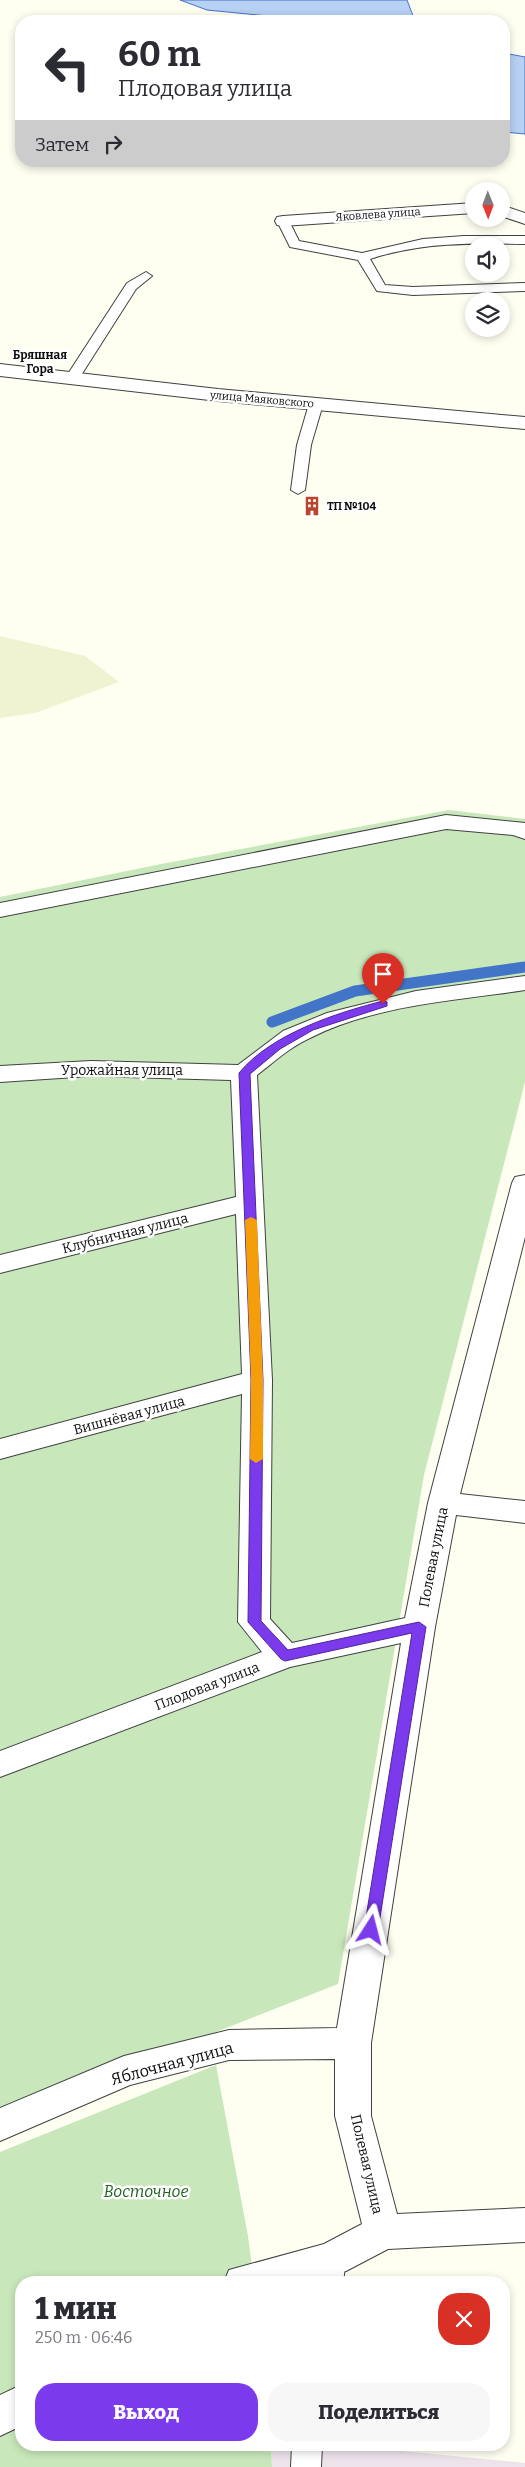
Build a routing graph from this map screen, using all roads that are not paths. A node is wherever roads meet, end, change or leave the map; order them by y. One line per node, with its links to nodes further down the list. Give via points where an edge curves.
1 (465, 209): 4 (street, Яковлева улица)
2 (510, 213): 3 (street)
3 (525, 219)
4 (283, 221): 6 (lane, via 294,244)
5 (525, 240): 6 (lane, via 430,241)
6 (363, 257): 8 (lane, via 381,288 413,291)
7 (146, 276): 10 (lane, via 131,286)
8 (525, 287)
9 (0, 370): 10 (street, улица Маяковского)
10 (74, 377): 11 (street, улица Маяковского)
11 (316, 404): 12 (street, улица Маяковского); 13 (lane, via 304,445)
12 (525, 423)
13 (298, 490)
14 (525, 832): 15 (street, via 518,828 446,822)
15 (0, 910)
16 (525, 983): 17 (street, via 374,1007 309,1028 276,1047)
17 (244, 1073): 18 (street, Урожайная улица, via 136,1068); 20 (street)
18 (0, 1074)
19 (525, 1183): 24 (street, Полевая улица)
20 (250, 1202): 21 (street, Клубничная улица); 22 (street)
21 (0, 1264)
22 (257, 1380): 23 (street, Вишнёвая улица); 27 (street, via 254,1622)
23 (0, 1449)
24 (443, 1503): 25 (street); 26 (street, Полевая улица)
25 (525, 1512)
26 (419, 1627): 27 (street, Плодовая улица); 29 (street, Полевая улица)
27 (285, 1656): 28 (street, Плодовая улица)
28 (0, 1764)
29 (353, 2043): 30 (street, Яблочная улица, via 228,2045 124,2072); 32 (street, Полевая улица, via 354,2116)
30 (0, 2125)
31 (525, 2225): 32 (street)
32 (383, 2232): 33 (street)
33 (330, 2271): 34 (street)
34 (290, 2276)
35 (15, 2408): 36 (street)
36 (0, 2417)
37 (307, 2451): 38 (lane)
38 (306, 2467)

